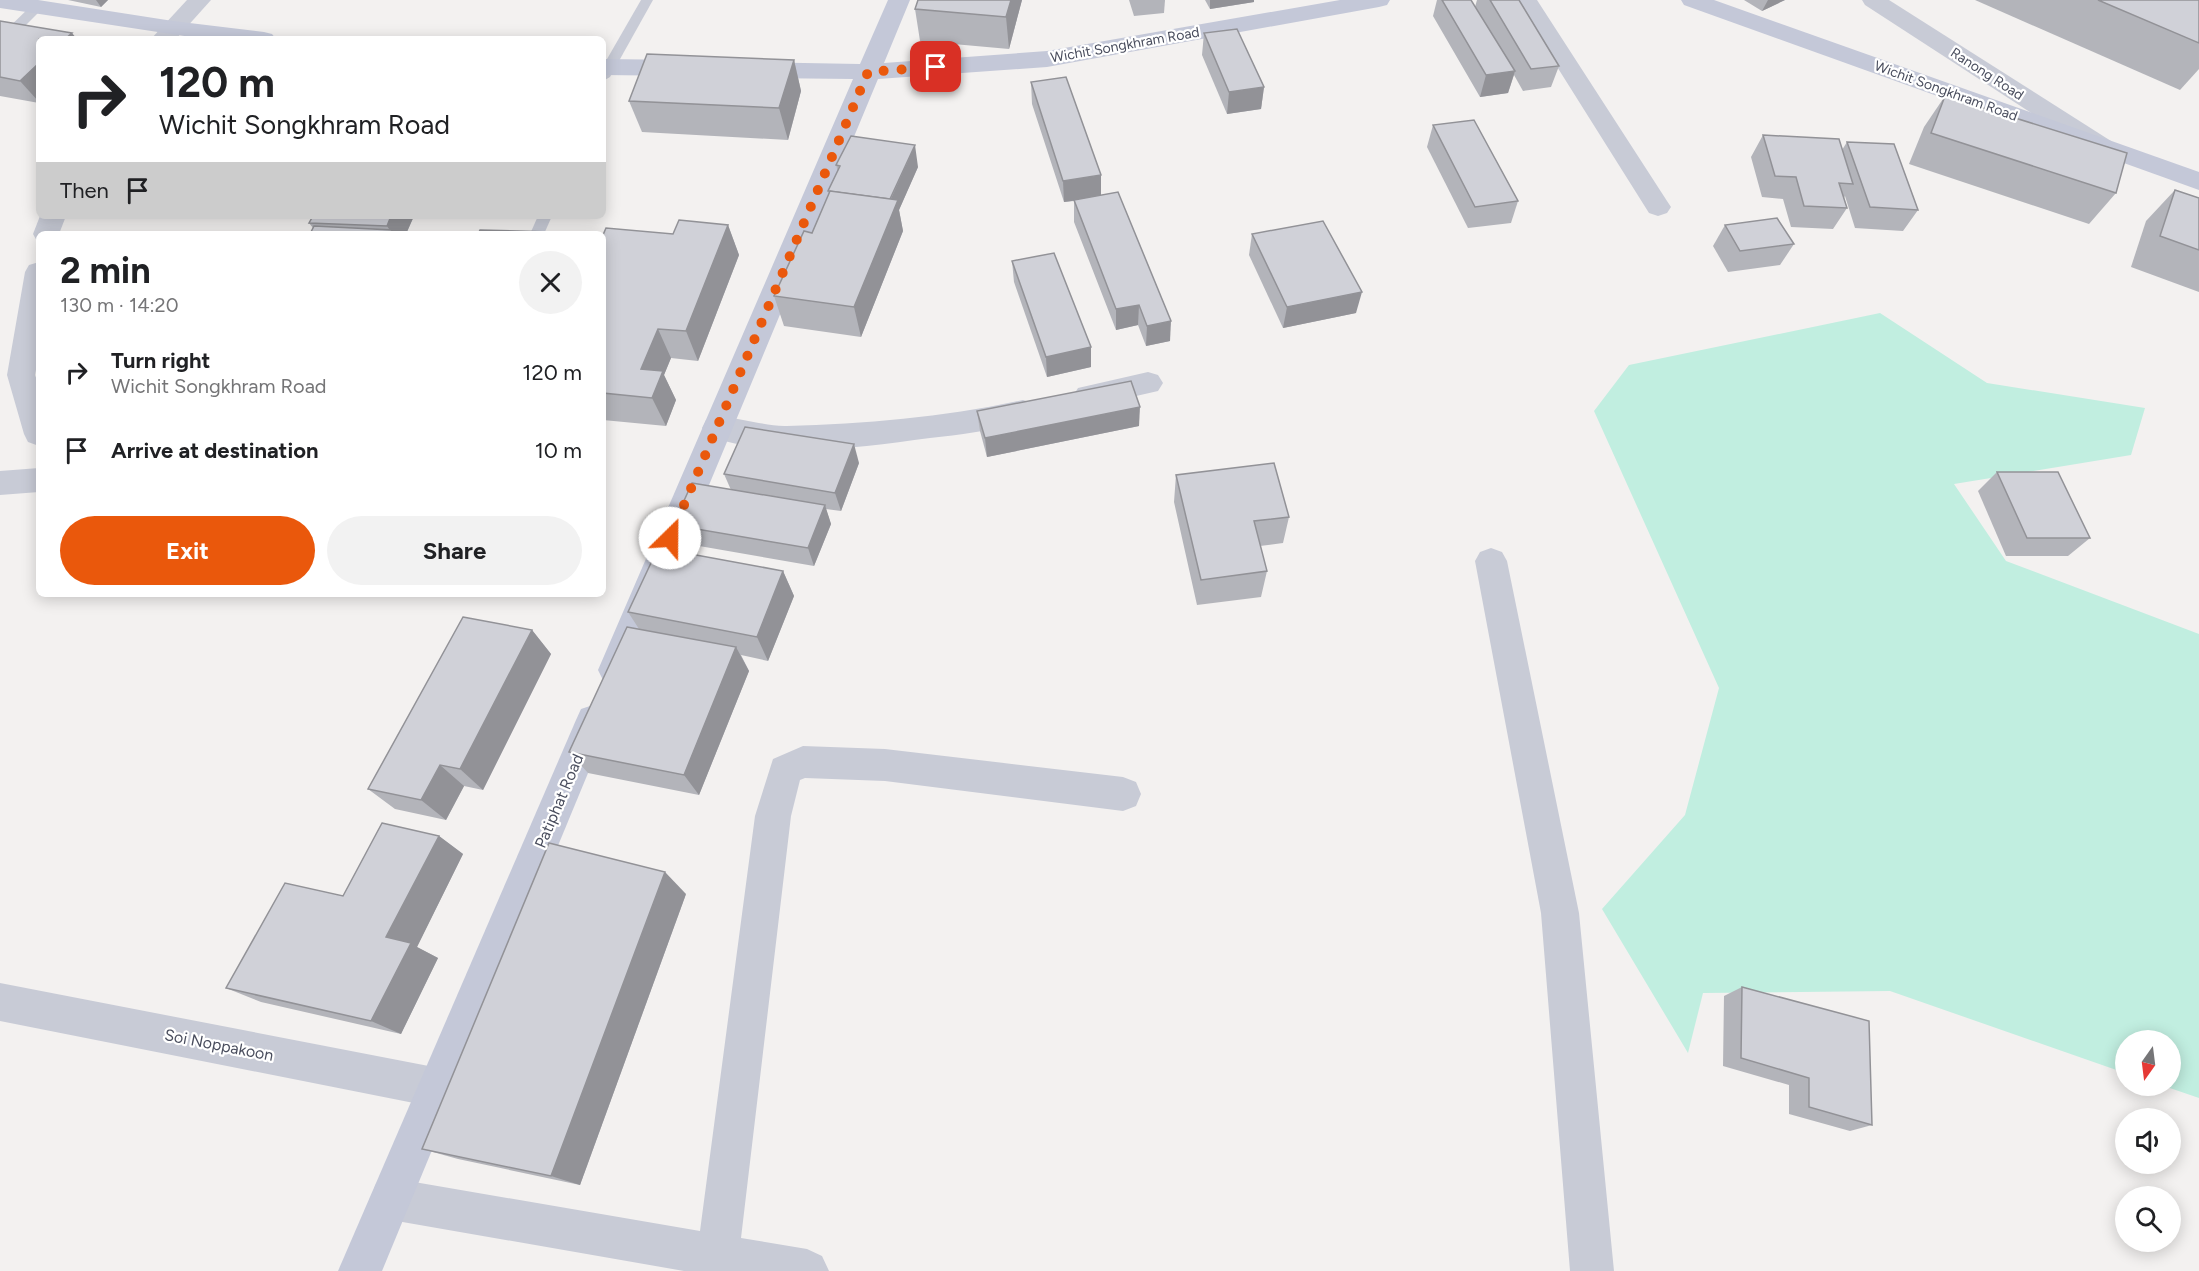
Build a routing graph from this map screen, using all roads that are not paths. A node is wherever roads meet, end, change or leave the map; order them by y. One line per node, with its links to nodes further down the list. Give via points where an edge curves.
1 (200, 0): 10 (street)
2 (647, 0): 14 (lane)
3 (899, 0): 16 (street, Patiphat Road)
4 (1379, 0): 16 (street, Wichit Songkhram Road, via 1047,59)
5 (1526, 0): 20 (street)
6 (1692, 0): 17 (street, Wichit Songkhram Road)
7 (1873, 0): 13 (street, Ranong Road)
8 (0, 1): 9 (street)
9 (37, 7): 10 (street); 12 (lane)
10 (168, 34): 11 (street)
11 (206, 36)
12 (0, 43)
13 (1952, 51): 17 (street, via 1963,73 1959,80); 18 (street, Ranong Road)
14 (606, 67)
15 (606, 70): 16 (street, Wichit Songkhram Road)
16 (868, 72): 24 (street, Patiphat Road)
17 (1930, 86): 18 (street, Wichit Songkhram Road)
18 (2102, 147): 19 (street, Wichit Songkhram Road)
19 (2199, 181)
20 (1658, 207)
21 (36, 289): 23 (street, via 21,375)
22 (1148, 383): 24 (street, via 988,419 860,436 772,438)
23 (36, 424)
24 (717, 428): 30 (street, Patiphat Road)
25 (36, 480): 26 (street)
26 (0, 483)
27 (1491, 561): 35 (street, via 1560,913)
28 (1123, 794): 32 (street, via 885,765 803,762 785,770 773,816)
29 (0, 1002): 30 (street, Soi Noppakoon)
30 (439, 1088): 31 (street, Patiphat Road)
31 (391, 1199): 32 (street); 33 (street, Patiphat Road)
32 (718, 1256): 34 (street)
33 (360, 1271)
34 (807, 1271)
35 (1592, 1271)

